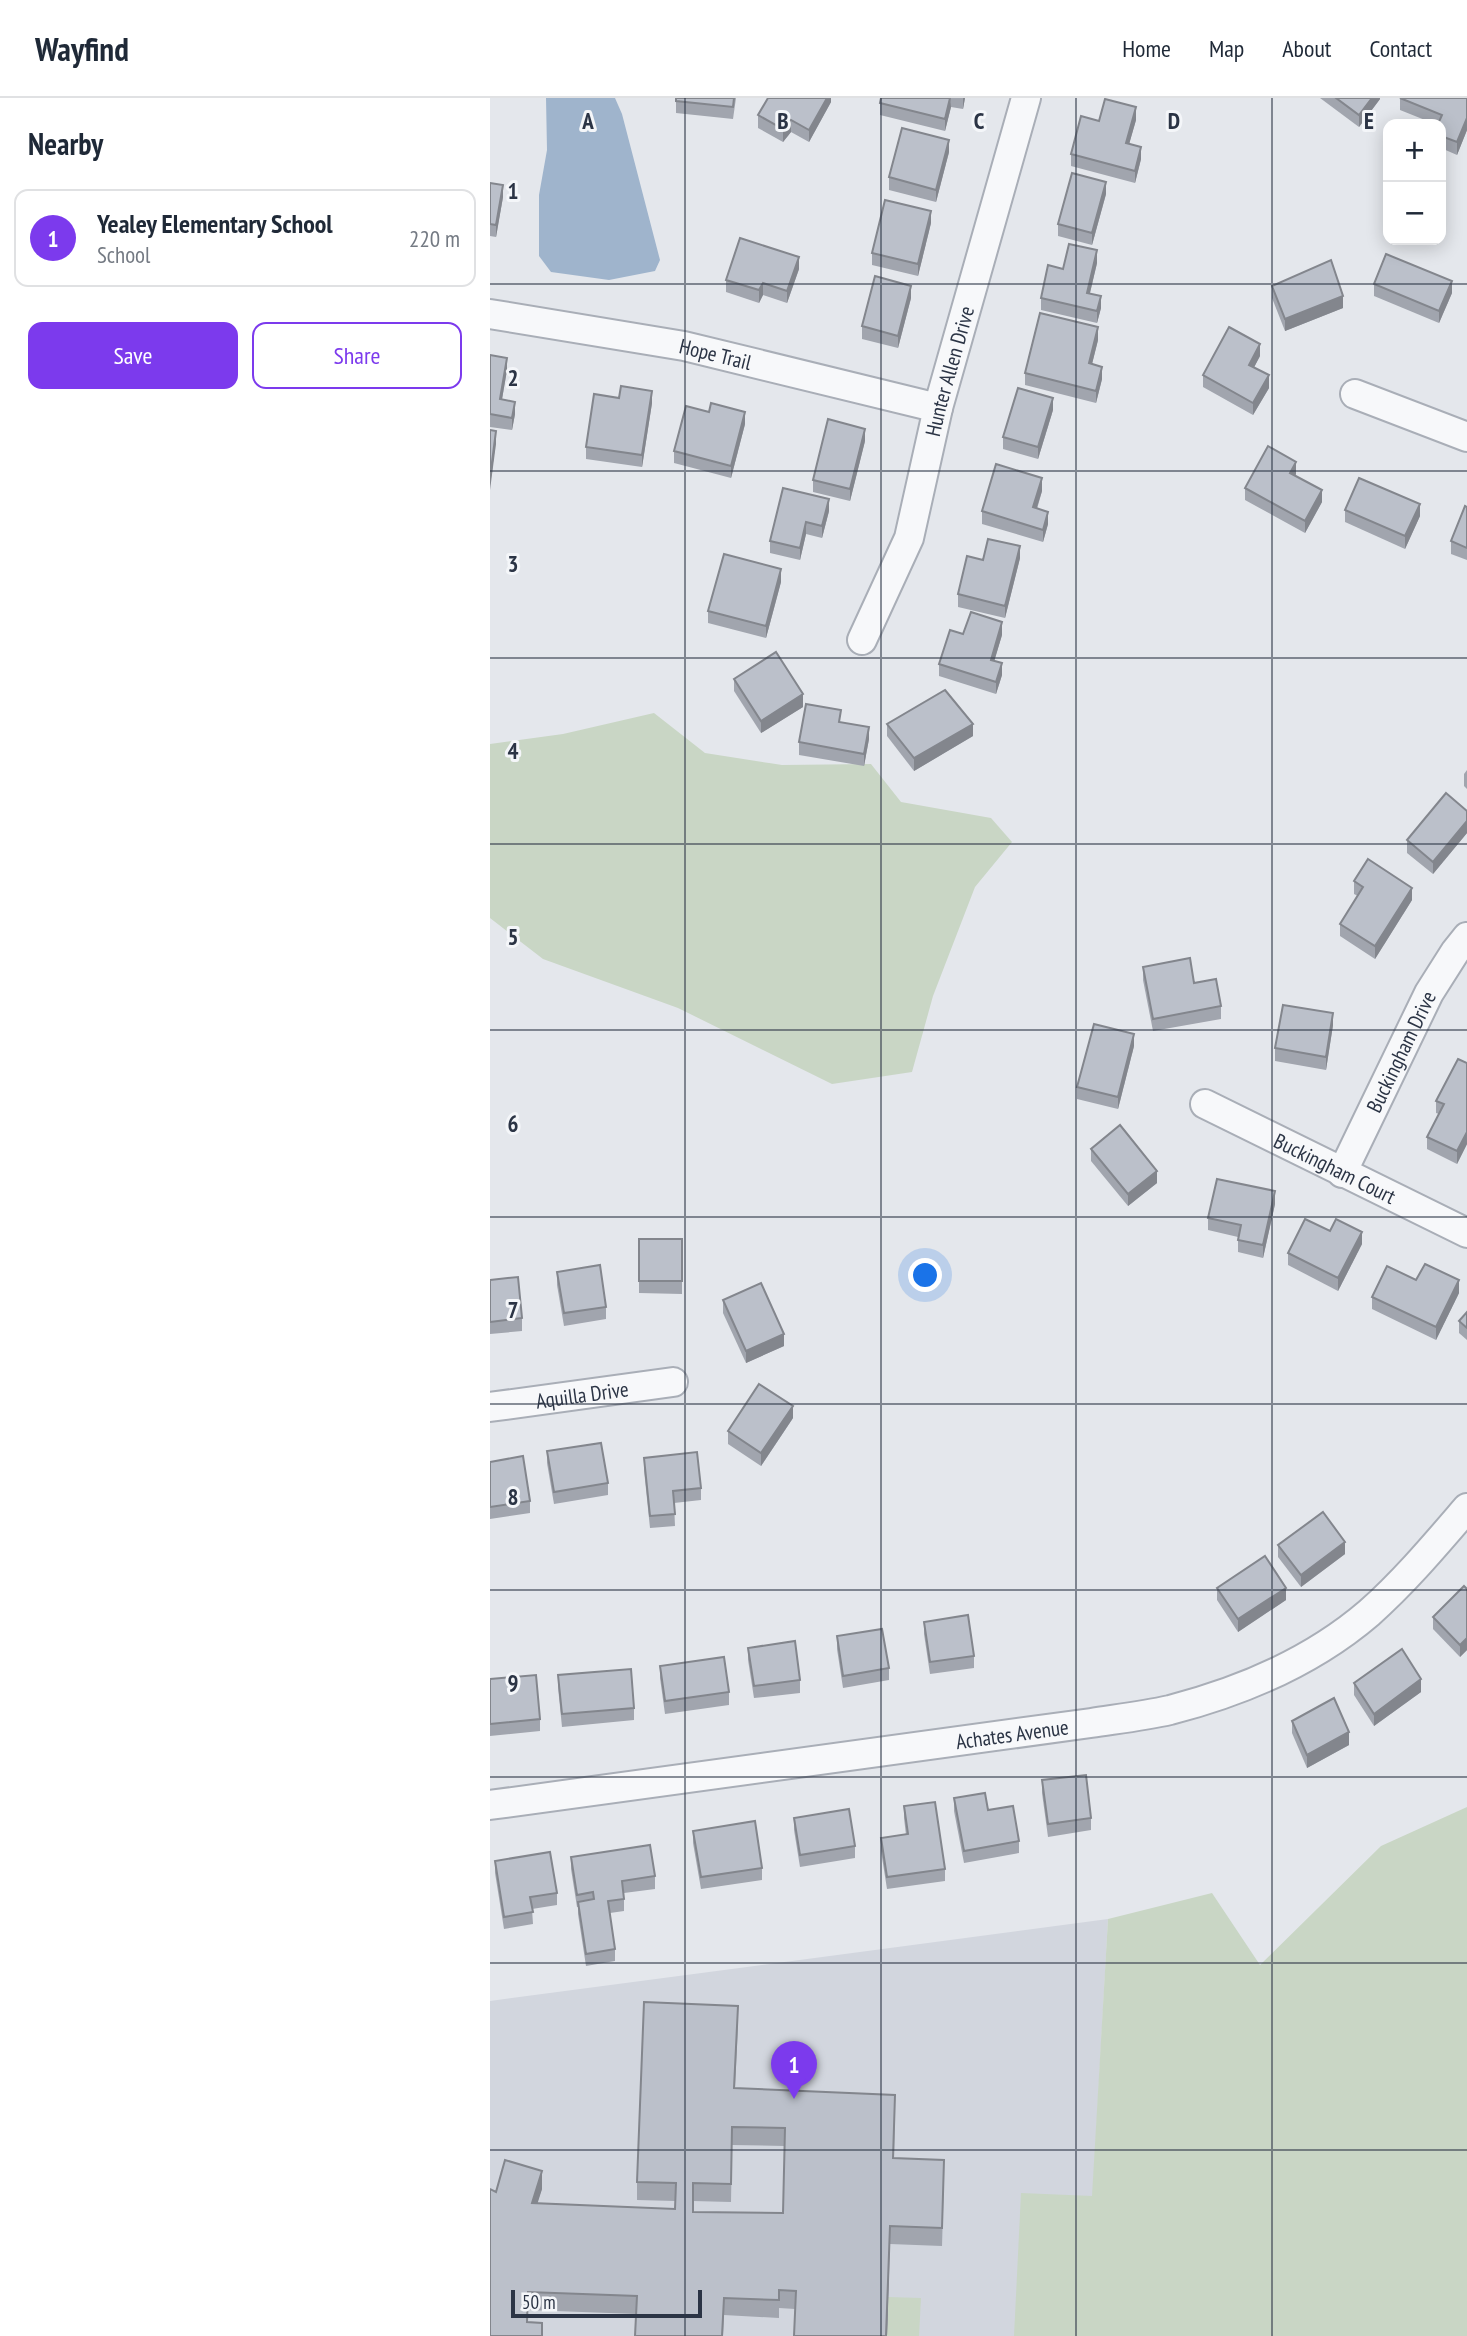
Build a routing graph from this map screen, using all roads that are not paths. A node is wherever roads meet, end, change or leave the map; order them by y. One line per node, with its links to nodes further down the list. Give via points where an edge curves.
1 (1026, 98): 4 (street, Hunter Allen Drive)
2 (490, 314): 4 (street, Hope Trail, via 684,346)
3 (1355, 394): 5 (street)
4 (938, 408): 6 (street, Hunter Allen Drive, via 909,538)
5 (1467, 437)
6 (862, 640)
7 (1467, 937): 9 (street, Buckingham Drive, via 1429,993)
8 (1205, 1104): 9 (street, Buckingham Court)
9 (1342, 1173): 10 (street, Buckingham Court)
10 (1467, 1233)
11 (673, 1382): 12 (street, Aquilla Drive)
12 (490, 1407)
13 (1467, 1508): 14 (street, Achates Avenue, via 1416,1568 1368,1614 1277,1672 1224,1695 1167,1711 1091,1723)
14 (490, 1805)

